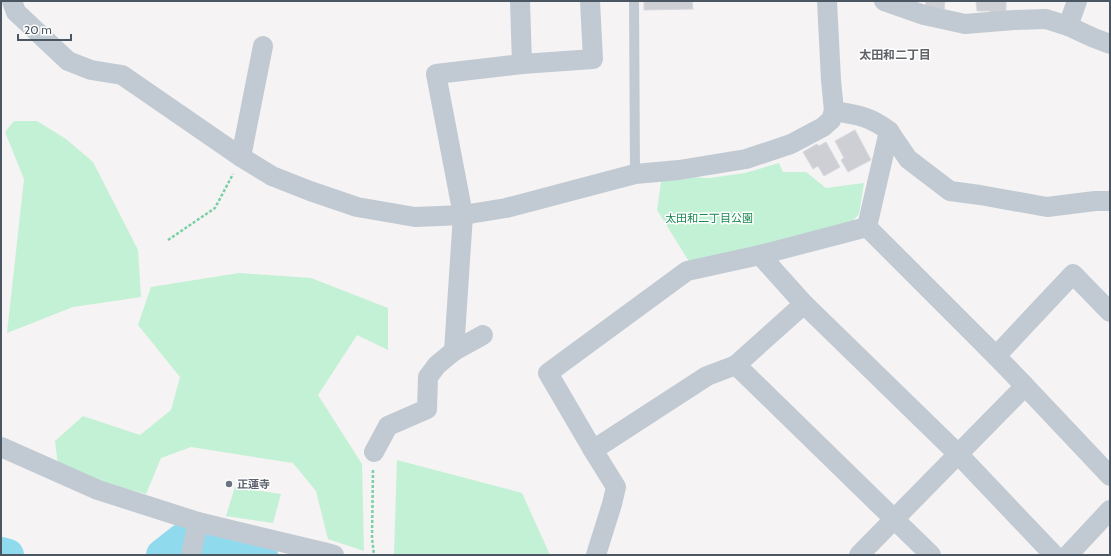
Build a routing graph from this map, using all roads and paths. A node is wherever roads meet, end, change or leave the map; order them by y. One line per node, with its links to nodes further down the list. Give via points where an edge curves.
1 (520, 1): 11 (street)
2 (590, 1): 11 (street, via 593,59)
3 (634, 1): 15 (lane)
4 (827, 1): 12 (street)
5 (884, 1): 8 (street, via 924,15 965,24 1046,19)
6 (1077, 1): 8 (street)
7 (18, 5): 14 (street, via 68,61 91,70 122,76)
8 (1068, 26): 9 (street)
9 (1110, 44)
10 (263, 46): 14 (street)
11 (522, 64): 17 (street, via 436,74)
12 (834, 111): 13 (street, via 862,116); 15 (street, via 823,127 791,144 746,159)
13 (889, 131): 16 (street, via 908,160 950,191 1047,207); 18 (street)
14 (241, 157): 17 (street, via 272,176 357,207 416,217); 19 (path, via 215,208)
15 (635, 174): 17 (street, via 506,208)
16 (1110, 201)
17 (463, 215): 24 (street)
18 (867, 227): 20 (street); 25 (street)
19 (168, 240)
20 (760, 255): 21 (street); 29 (street, via 687,271 548,373)
21 (804, 304): 26 (street); 31 (street)
22 (1110, 312): 25 (street, via 1073,274)
23 (483, 335): 24 (street)
24 (454, 351): 30 (street, via 437,365 428,377 427,409 388,426)
25 (996, 356): 27 (street)
26 (736, 365): 29 (street, via 707,376); 34 (street)
27 (1025, 386): 31 (street); 32 (street)
28 (1, 447): 35 (street, via 98,490)
29 (593, 450): 39 (street, via 616,487)
30 (374, 452): 38 (path)
31 (958, 454): 34 (street); 42 (street)
32 (1110, 476)
33 (1110, 510): 43 (street)
34 (895, 519): 40 (street); 41 (street)
35 (198, 522): 36 (street); 37 (street)
36 (191, 555)
37 (334, 555)
38 (374, 555)
39 (596, 555)
40 (859, 555)
41 (931, 555)
42 (1054, 555)
43 (1068, 555)

